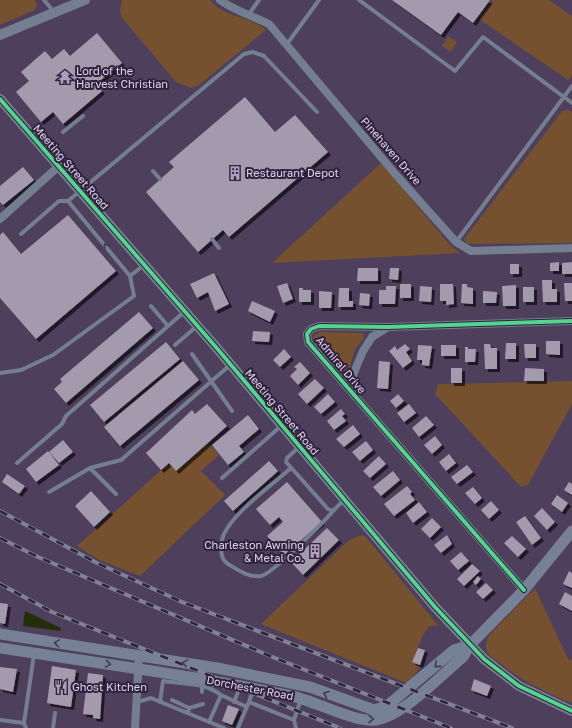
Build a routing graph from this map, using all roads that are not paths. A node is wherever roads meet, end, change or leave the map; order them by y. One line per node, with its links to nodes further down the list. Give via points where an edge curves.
1 (44, 0): 8 (lane)
2 (85, 0): 7 (street)
3 (220, 0): 9 (street, Pinehaven Drive, via 231,8)
4 (259, 0): 9 (lane)
5 (319, 0): 11 (lane)
6 (359, 0): 13 (lane, via 455,71 483,37)
7 (68, 3): 8 (street)
8 (54, 13): 10 (street)
9 (249, 14): 11 (street, Pinehaven Drive, via 269,24)
10 (0, 35)
11 (286, 45): 27 (street, Pinehaven Drive)
12 (572, 86): 13 (lane)
13 (564, 97): 15 (lane); 27 (lane)
14 (0, 98): 19 (street, Meeting Street Road)
15 (572, 104)
16 (317, 112): 22 (lane, via 264,56 252,52 244,54)
17 (83, 116): 18 (lane)
18 (63, 132)
19 (59, 166): 22 (street, Meeting Street Road); 24 (street)
20 (153, 171): 21 (lane)
21 (160, 179)
22 (80, 192): 23 (lane); 30 (street, Meeting Street Road)
23 (68, 201): 25 (lane, via 60,201); 31 (lane, one-way to 23)
24 (0, 219)
25 (21, 234)
26 (212, 239): 28 (lane)
27 (456, 242): 29 (street, Pinehaven Drive, via 471,251)
28 (219, 248)
29 (572, 248)
30 (144, 265): 31 (lane); 33 (street, Meeting Street Road)
31 (130, 276): 41 (lane, via 134,296 53,355 21,370)
32 (151, 306): 35 (lane)
33 (185, 312): 35 (lane); 36 (street, Meeting Street Road)
34 (572, 321): 37 (street, Admiral Drive)
35 (168, 326): 47 (lane)
36 (197, 326): 38 (lane); 40 (street, Meeting Street Road)
37 (388, 327): 43 (street, via 372,337 363,351 354,375); 43 (street, Admiral Drive, via 319,326 307,334 308,342)
38 (175, 345)
39 (192, 354): 42 (lane)
40 (230, 365): 42 (lane); 45 (street, Meeting Street Road)
41 (0, 373)
42 (211, 382): 44 (lane); 48 (lane, via 121,460)
43 (356, 396): 56 (street, Admiral Drive)
44 (232, 411)
45 (282, 426): 46 (street, Meeting Street Road); 50 (lane)
46 (300, 447): 49 (lane, via 287,458 286,462); 53 (street, Meeting Street Road)
47 (17, 463)
48 (90, 468): 51 (lane); 52 (lane)
49 (291, 468): 54 (lane, via 328,509); 54 (lane, via 233,519 224,535 221,555 224,561 242,573 254,577 263,576 306,540)
50 (222, 478)
51 (49, 492)
52 (116, 494)
53 (344, 500): 54 (lane); 58 (street, Meeting Street Road)
54 (333, 511)
55 (572, 531): 56 (main road, Dorchester Road)
56 (524, 590): 58 (main road, Dorchester Road)
57 (0, 634): 61 (main road, Dorchester Road, one-way to 57)
58 (470, 645): 62 (main road, Dorchester Road, one-way to 62, via 454,650 387,706 374,710 310,688); 75 (main road, Dorchester Road, one-way to 58, via 357,718 375,720 394,715 463,657); 86 (street, Meeting Street Road, via 519,686)
59 (0, 648): 60 (main road, Dorchester Road)
60 (34, 653): 63 (main road, Dorchester Road, one-way to 63); 92 (lane)
61 (139, 656): 62 (main road, Dorchester Road, one-way to 61); 63 (street)
62 (202, 666): 65 (lane)
63 (138, 669): 64 (main road, Dorchester Road); 78 (street)
64 (165, 679): 65 (main road, Dorchester Road); 66 (lane); 69 (lane); 79 (lane)
65 (201, 682): 67 (lane); 68 (main road, Dorchester Road); 73 (lane); 74 (lane)
66 (178, 684): 67 (lane); 71 (lane)
67 (190, 685): 72 (lane)
68 (241, 685): 70 (main road, Dorchester Road); 81 (lane)
69 (170, 688)
70 (254, 688): 75 (main road, Dorchester Road); 82 (lane)
71 (180, 689)
72 (191, 691)
73 (202, 692)
74 (221, 695): 81 (lane); 91 (lane)
75 (302, 698): 90 (lane)
76 (172, 700): 85 (lane)
77 (181, 701): 85 (lane)
78 (136, 702): 79 (lane, via 151,698); 94 (street)
79 (160, 702): 88 (lane)
80 (192, 702): 85 (lane)
81 (234, 702): 84 (lane)
82 (249, 702): 84 (lane); 90 (lane)
83 (203, 704): 85 (lane)
84 (247, 707): 96 (lane)
85 (189, 708): 88 (lane)
86 (572, 711)
87 (55, 713): 93 (lane)
88 (188, 713): 91 (lane)
89 (0, 720): 92 (lane)
90 (294, 720): 97 (lane)
91 (209, 722): 95 (lane)
92 (25, 726)
93 (53, 728)
94 (135, 728)
95 (224, 728)
96 (238, 728)
97 (296, 728)

